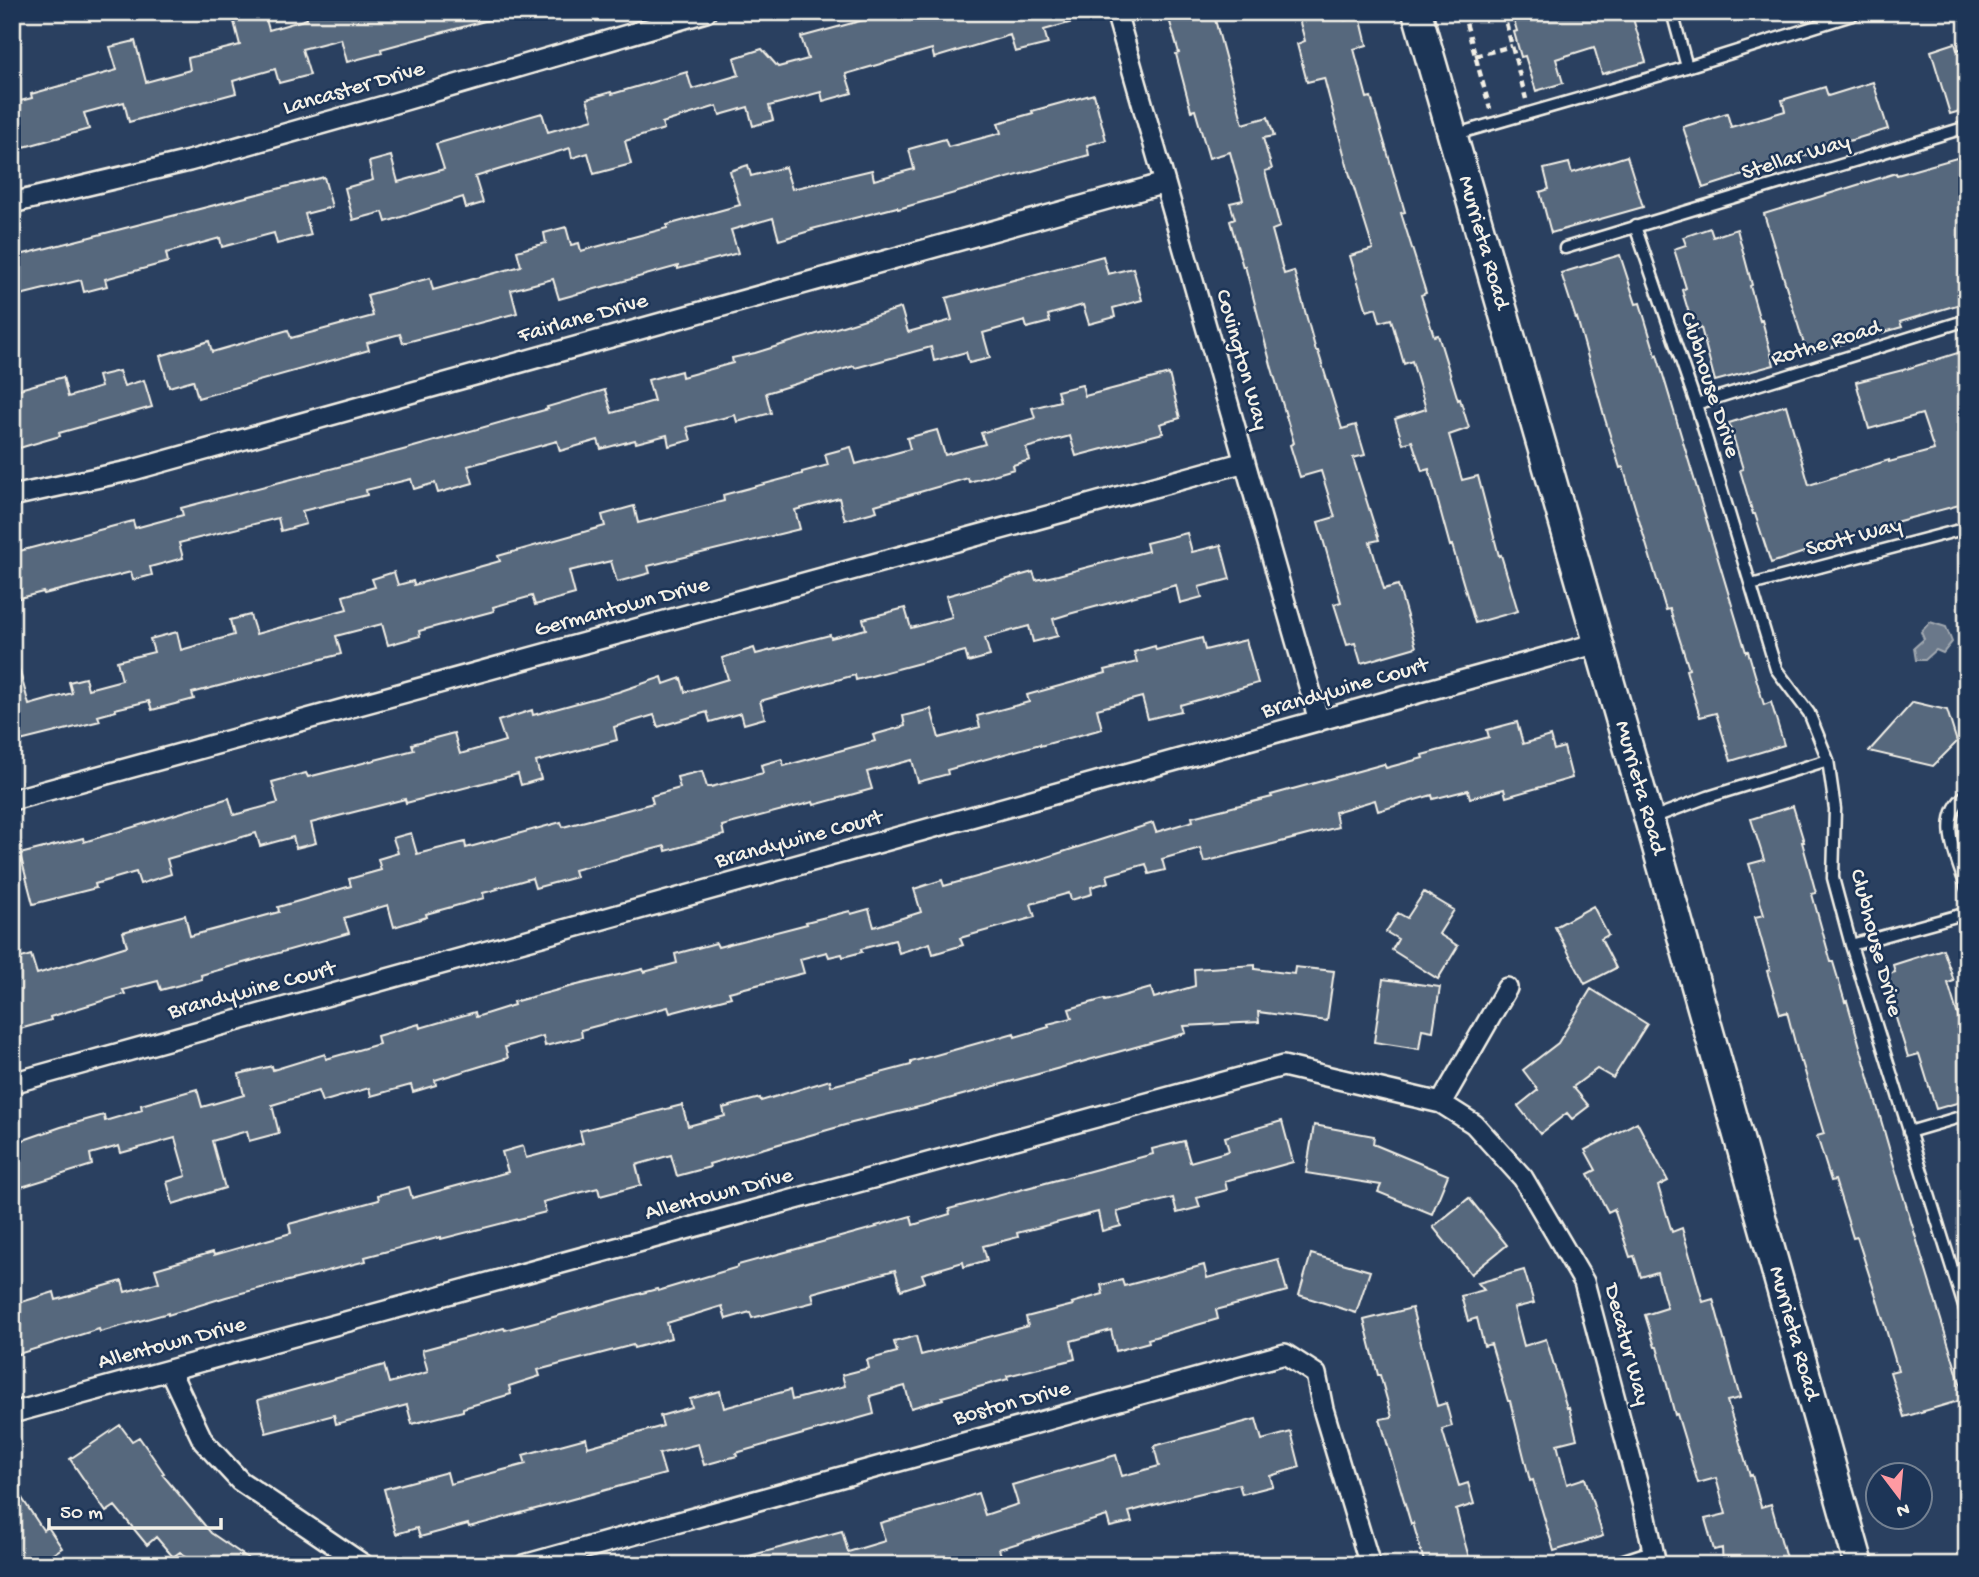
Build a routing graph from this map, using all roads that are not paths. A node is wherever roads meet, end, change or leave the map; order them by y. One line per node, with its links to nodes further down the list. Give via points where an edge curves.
1 (706, 12): 10 (street, Lancaster Drive, via 201,157)
2 (1116, 12): 9 (street, Covington Way)
3 (1417, 12): 8 (main road, Murrieta Road)
4 (1672, 12): 6 (lane)
5 (1854, 12): 6 (lane)
6 (1687, 67): 8 (lane)
7 (1967, 127): 11 (lane, Stellar Way)
8 (1453, 135): 19 (main road, Murrieta Road)
9 (1165, 183): 15 (street, Covington Way); 16 (street, Fairlane Drive, via 133,470)
10 (12, 203)
11 (1635, 226): 12 (lane, Stellar Way); 14 (lane, Clubhouse Drive)
12 (1565, 248)
13 (1967, 320): 14 (lane, Rothe Road)
14 (1696, 404): 18 (lane, Clubhouse Drive)
15 (1245, 463): 20 (street, Covington Way); 23 (street, Germantown Drive)
16 (12, 496)
17 (1967, 528): 18 (lane, Scott Way)
18 (1751, 585): 21 (lane, Clubhouse Drive, via 1776,669 1809,713)
19 (1598, 643): 20 (street, Brandywine Court); 24 (main road, Murrieta Road)
20 (1320, 721): 29 (street, Brandywine Court)
21 (1828, 760): 24 (lane); 27 (lane, Clubhouse Drive, via 1835,809 1833,878)
22 (1967, 794): 25 (lane, via 1949,823)
23 (12, 800)
24 (1648, 819): 41 (main road, Murrieta Road)
25 (1967, 889)
26 (1967, 913): 27 (lane)
27 (1851, 945): 32 (lane, Clubhouse Drive)
28 (1507, 988): 30 (street)
29 (12, 1083)
30 (1441, 1103): 34 (street, Allentown Drive, via 1283,1066); 36 (street, Decatur Way, via 1474,1124 1523,1178 1584,1282)
31 (1967, 1115): 32 (lane)
32 (1909, 1132): 33 (lane, Clubhouse Drive)
33 (1967, 1316)
34 (170, 1371): 35 (street, Allentown Drive); 37 (street, via 203,1441 240,1481)
35 (12, 1413)
36 (1655, 1560): 40 (street)
37 (364, 1565)
38 (524, 1565): 39 (street, Boston Drive, via 1285,1354 1316,1374)
39 (1370, 1565)
40 (1623, 1565)
41 (1859, 1565)

